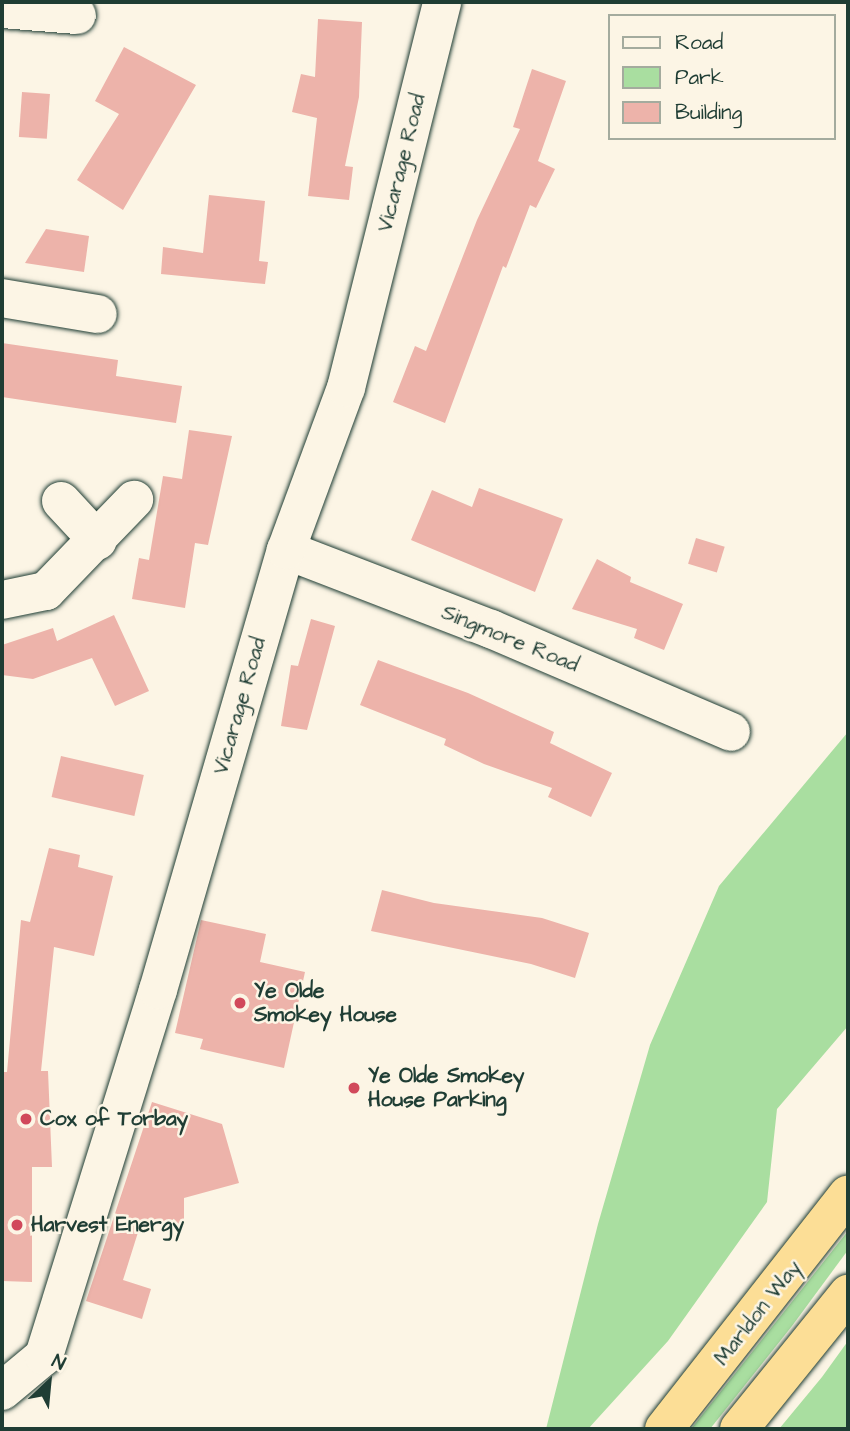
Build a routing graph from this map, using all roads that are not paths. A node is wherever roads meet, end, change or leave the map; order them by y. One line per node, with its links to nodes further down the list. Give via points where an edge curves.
1 (442, 2): 9 (street, Vicarage Road, via 346,388)
2 (2, 9): 3 (street)
3 (77, 15)
4 (2, 298): 5 (street)
5 (99, 314)
6 (134, 500): 8 (street)
7 (61, 502): 8 (street)
8 (98, 541): 10 (street, via 46,591)
9 (286, 550): 11 (street, Singmore Road, via 491,629); 14 (street, Vicarage Road, via 155,1002 44,1356)
10 (2, 600)
11 (732, 732)
12 (848, 1194): 15 (highway, Marldon Way)
13 (848, 1294): 16 (highway)
14 (2, 1391)
15 (664, 1429)
16 (739, 1429)

